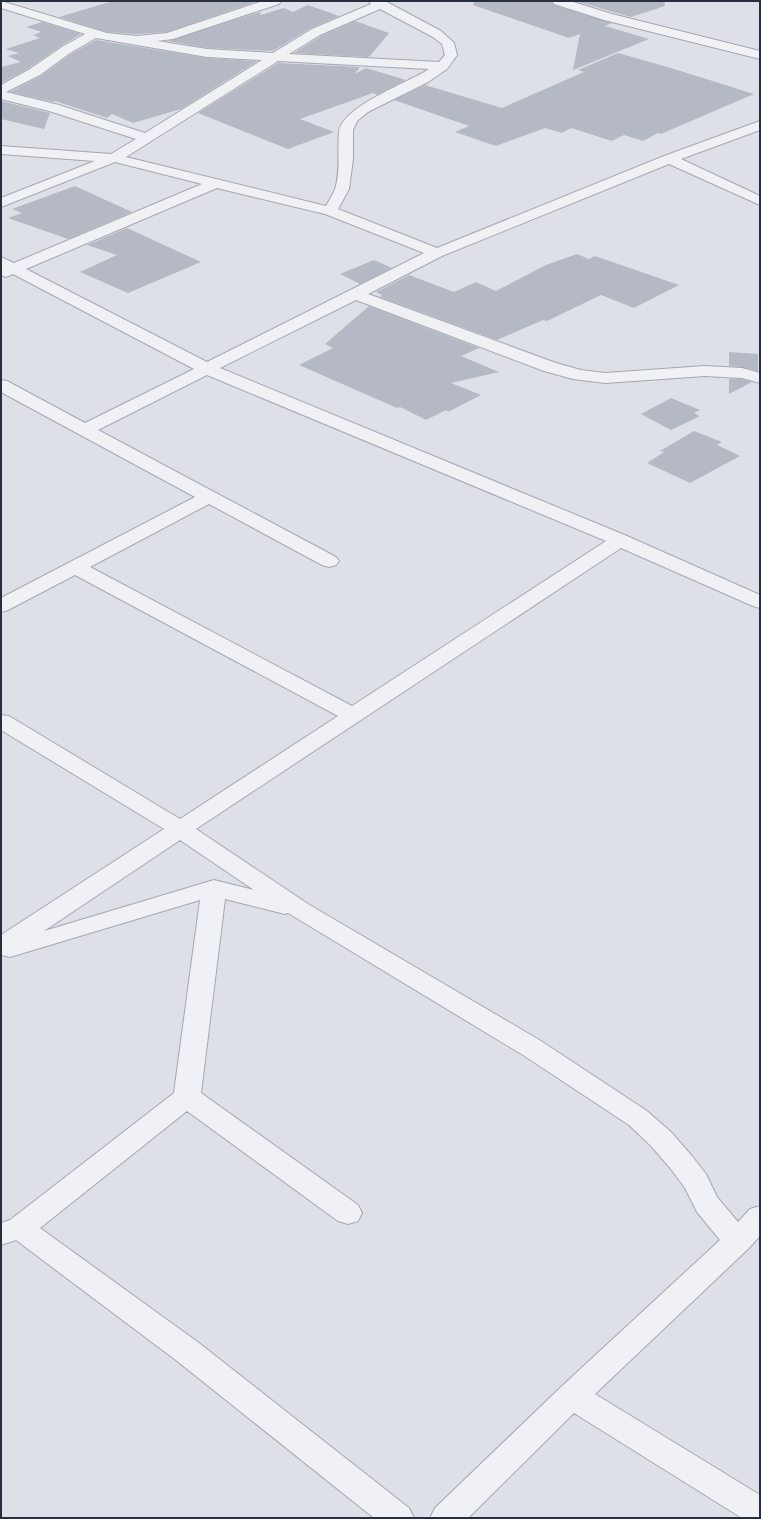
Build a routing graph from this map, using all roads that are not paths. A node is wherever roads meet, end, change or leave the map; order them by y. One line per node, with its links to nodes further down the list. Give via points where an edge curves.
1 (275, 1): 6 (street, via 169,36)
2 (558, 1): 7 (street, via 608,17)
3 (378, 3): 8 (street, via 316,32); 9 (street, via 437,34 448,43 451,55)
4 (1, 4): 5 (street)
5 (94, 34): 6 (street); 10 (street, via 35,72)
6 (121, 40): 8 (street, via 207,53)
7 (760, 55)
8 (277, 58): 9 (street); 13 (street)
9 (443, 66): 20 (street, via 424,79 363,109 351,119 346,130 342,189)
10 (1, 90)
11 (1, 95): 13 (street, via 54,108)
12 (760, 125): 16 (street)
13 (148, 138): 15 (street)
14 (1, 150): 15 (street)
15 (114, 158): 17 (street); 19 (street)
16 (669, 159): 18 (street); 21 (street, via 513,220)
17 (216, 183): 20 (street); 22 (street)
18 (760, 201)
19 (1, 203)
20 (330, 211): 21 (street)
21 (437, 253): 23 (street)
22 (5, 268): 24 (street)
23 (354, 294): 24 (street); 25 (street, via 550,368 574,374 614,378 712,371)
24 (205, 368): 27 (street); 29 (street)
25 (760, 378)
26 (1, 385): 27 (street)
27 (85, 430): 28 (street)
28 (210, 496): 30 (street); 31 (street)
29 (620, 540): 32 (street); 34 (street)
30 (329, 561)
31 (76, 567): 33 (street); 34 (street)
32 (760, 602)
33 (1, 606)
34 (352, 716): 36 (street)
35 (1, 721): 36 (street)
36 (180, 829): 38 (street); 39 (street)
37 (214, 888): 38 (street); 40 (street); 41 (street)
38 (300, 910): 45 (street, via 532,1048 638,1118 681,1162 696,1182 707,1204)
39 (1, 947)
40 (1, 952)
41 (187, 1097): 42 (street); 44 (street)
42 (348, 1213)
43 (760, 1217): 45 (street)
44 (11, 1231): 48 (street, via 188,1352)
45 (738, 1241): 46 (street)
46 (572, 1396): 47 (street); 49 (street)
47 (760, 1512)
48 (398, 1518)
49 (446, 1518)

